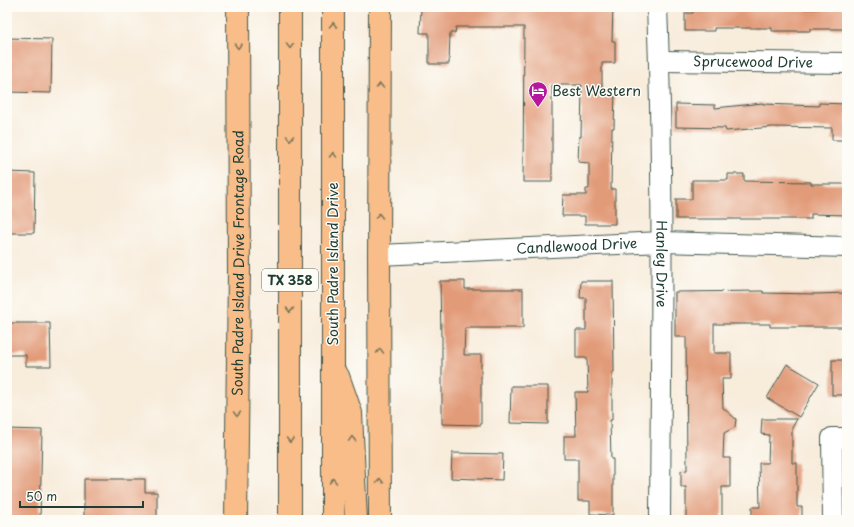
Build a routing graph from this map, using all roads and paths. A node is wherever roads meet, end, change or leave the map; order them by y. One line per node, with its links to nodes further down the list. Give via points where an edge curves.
1 (238, 7): 14 (main road, South Padre Island Drive Frontage Road, one-way to 14, via 239,270)
2 (290, 7): 13 (main road, TX 358, one-way to 13)
3 (334, 7): 11 (main road, South Padre Island Drive / TX 358, one-way to 3)
4 (380, 7): 10 (main road, one-way to 4)
5 (657, 7): 6 (street, Hanley Drive)
6 (660, 61): 7 (street, Sprucewood Drive); 8 (street, Hanley Drive)
7 (847, 63)
8 (662, 242): 9 (street, Candlewood Drive); 10 (street, Candlewood Drive); 20 (street, Hanley Drive)
9 (847, 247)
10 (379, 255): 19 (main road, one-way to 10)
11 (333, 362): 17 (main road, South Padre Island Drive / TX 358, one-way to 11); 18 (main road, one-way to 11, via 351,413)
12 (847, 438): 21 (street, via 832,438)
13 (290, 461): 15 (main road); 16 (main road, TX 358)
14 (236, 520)
15 (283, 520)
16 (290, 520)
17 (333, 520)
18 (356, 520)
19 (380, 520)
20 (660, 520)
21 (833, 520)

